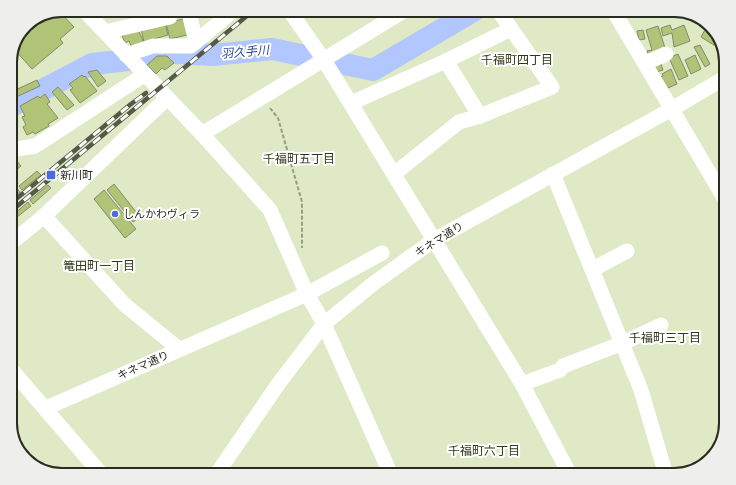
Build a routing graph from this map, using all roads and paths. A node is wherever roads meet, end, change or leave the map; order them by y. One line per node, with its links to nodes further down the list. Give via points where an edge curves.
1 (91, 17): 10 (street)
2 (166, 17): 10 (street)
3 (190, 17): 11 (street)
4 (226, 17): 11 (street)
5 (294, 17): 14 (street)
6 (394, 17): 14 (street)
7 (503, 17): 9 (street)
8 (618, 17): 16 (street)
9 (511, 29): 15 (street); 23 (street, via 552,87)
10 (105, 32): 13 (street)
11 (196, 42): 13 (street, via 191,46 154,46)
12 (666, 54): 16 (street)
13 (126, 55): 17 (street)
14 (324, 60): 20 (street); 21 (street)
15 (446, 61): 21 (street); 23 (street)
16 (645, 63): 22 (street)
17 (144, 75): 19 (street); 25 (street, via 35,146)
18 (719, 81): 22 (street, キネマ通り)
19 (167, 98): 24 (street); 29 (street)
20 (262, 98): 24 (street); 33 (path, via 278,118 302,202)
21 (351, 103): 26 (street)
22 (672, 109): 27 (street, キネマ通り); 28 (street)
23 (480, 116): 26 (street, via 459,122)
24 (202, 134): 36 (street, via 270,210)
25 (17, 149)
26 (394, 174): 31 (street)
27 (553, 174): 31 (street, キネマ通り); 35 (street)
28 (719, 189)
29 (44, 216): 30 (street); 40 (street, via 125,305)
30 (17, 238)
31 (434, 240): 37 (street, キネマ通り, via 374,283); 42 (street)
32 (628, 251): 35 (street)
33 (302, 253)
34 (382, 253): 36 (street, キネマ通り)
35 (593, 269): 39 (street)
36 (307, 294): 37 (street); 40 (street, キネマ通り)
37 (324, 324): 45 (street, キネマ通り, via 279,383); 46 (street)
38 (661, 325): 39 (street)
39 (623, 343): 42 (street); 48 (street, via 641,390)
40 (178, 349): 43 (street, キネマ通り)
41 (17, 376): 43 (street)
42 (522, 384): 47 (street)
43 (46, 408): 44 (street)
44 (96, 468)
45 (221, 468)
46 (388, 468)
47 (566, 468)
48 (664, 468)

